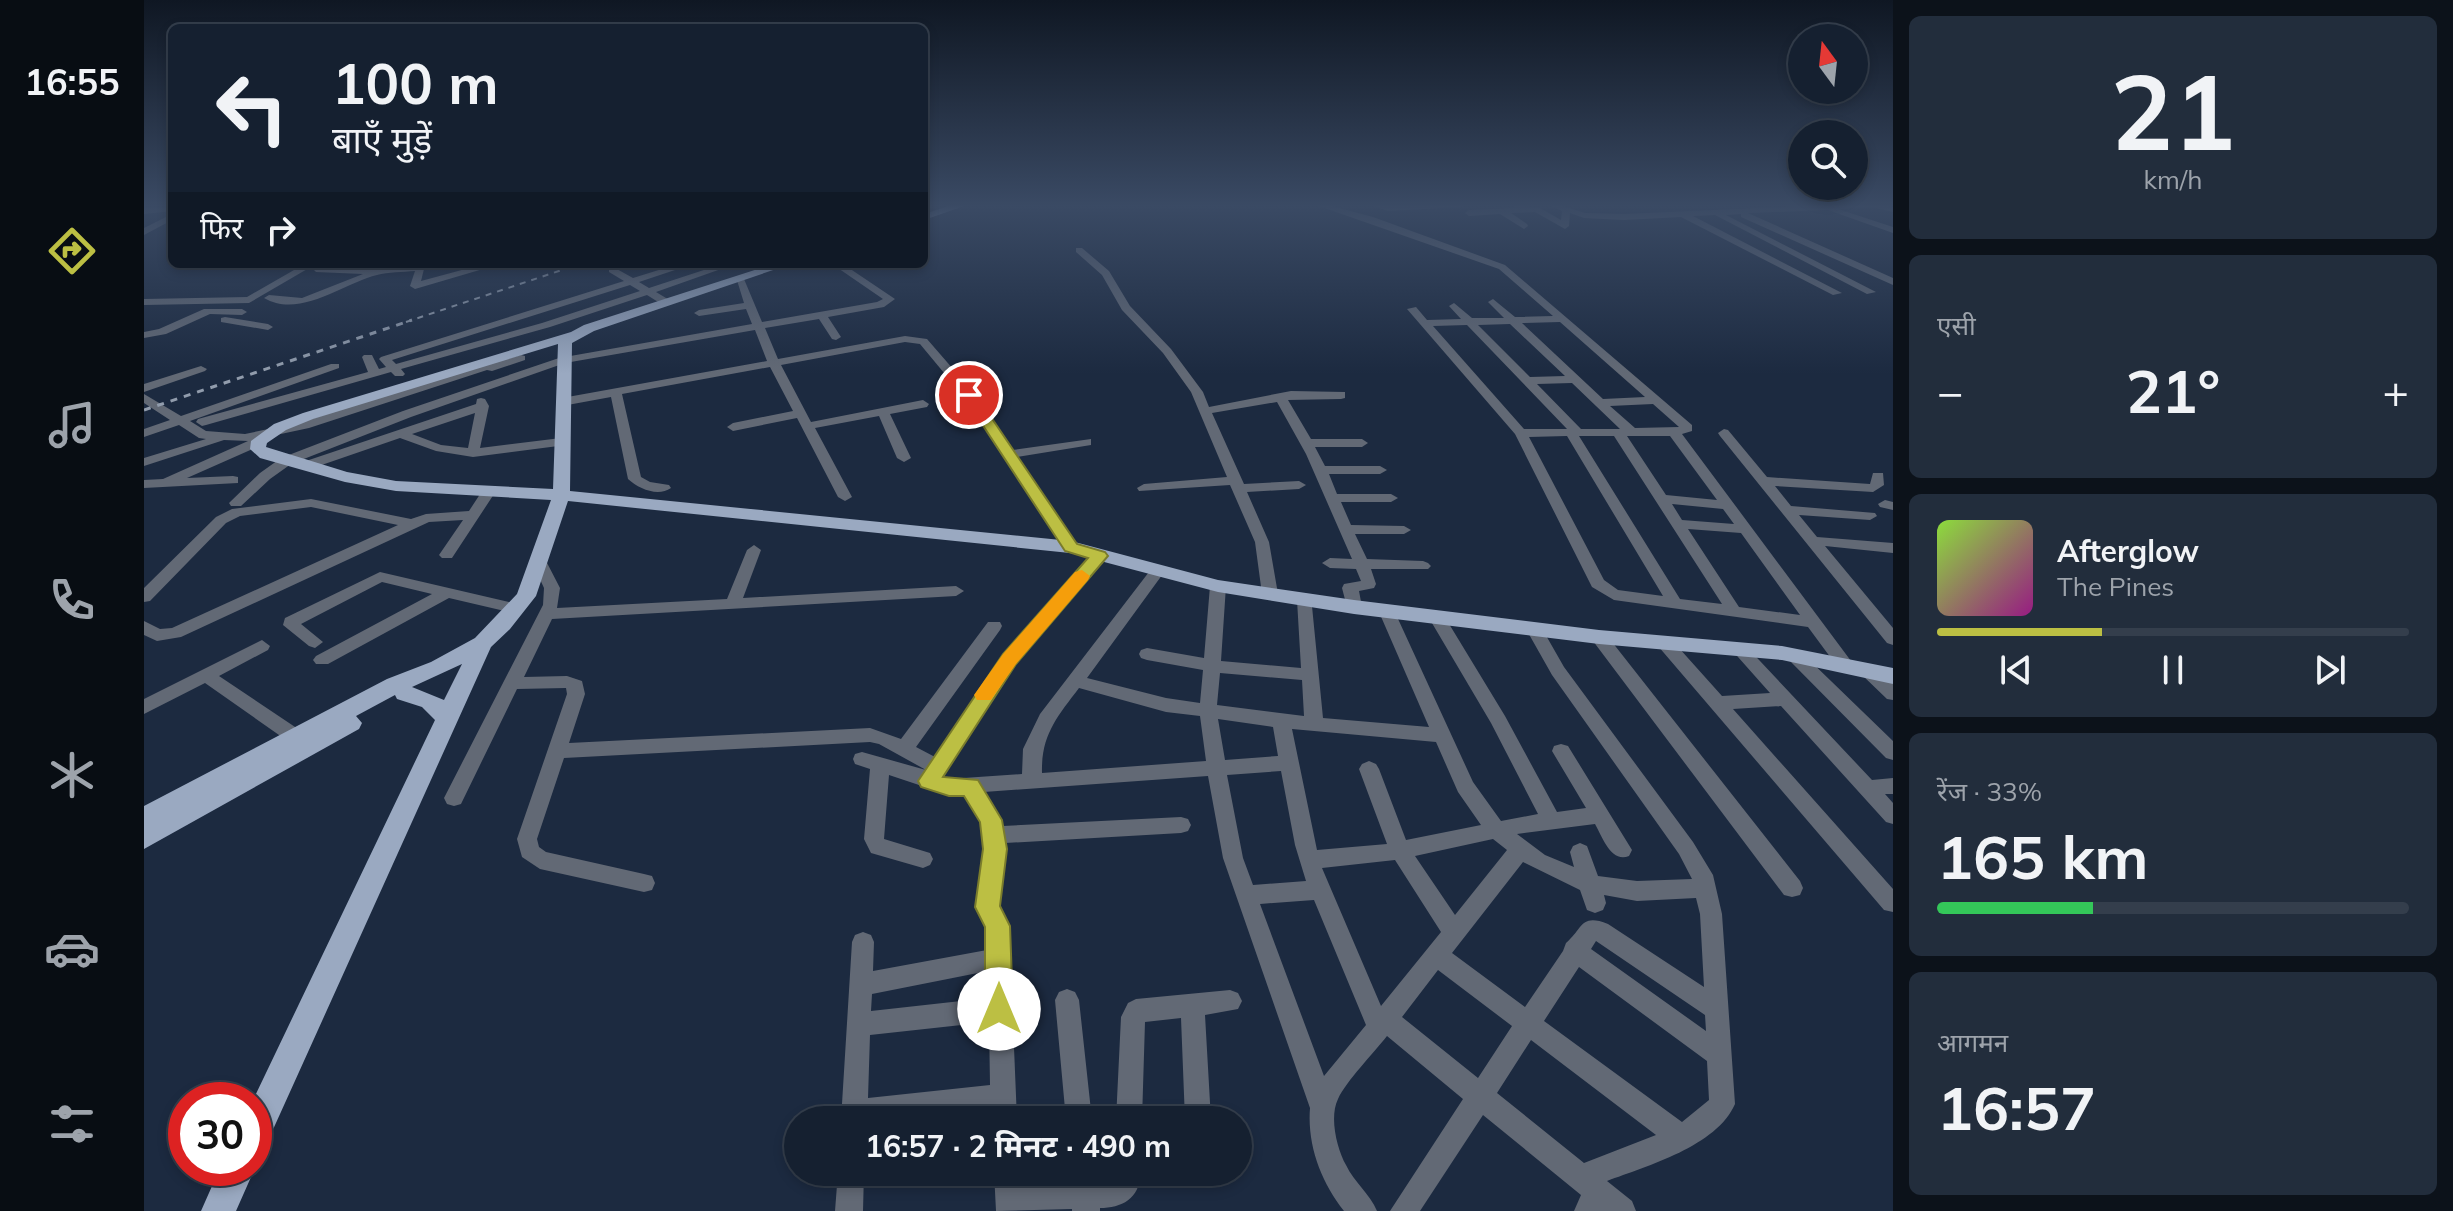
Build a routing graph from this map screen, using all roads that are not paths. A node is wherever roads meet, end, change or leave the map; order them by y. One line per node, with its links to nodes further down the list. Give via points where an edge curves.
1 (1093, 262): 74 (street, via 1187,376)
2 (1487, 262): 37 (street, via 1502,267)
3 (1776, 262): 25 (street)
4 (1811, 262): 24 (street)
5 (1849, 262): 21 (street)
6 (304, 268): 27 (street, via 249,300)
7 (420, 268): 8 (street, via 415,286); 16 (street)
8 (480, 268)
9 (675, 268): 20 (street)
10 (682, 268): 18 (street)
11 (773, 268): 19 (main road)
12 (843, 268): 36 (street, via 890,299)
13 (716, 269): 17 (street)
14 (319, 270): 16 (street)
15 (612, 270): 20 (street)
16 (376, 272): 26 (street, via 303,301)
17 (702, 273): 18 (street); 22 (street)
18 (687, 278): 23 (street)
19 (739, 279): 22 (main road); 31 (street)
20 (634, 282): 23 (street); 35 (street)
21 (1893, 282)
22 (724, 284): 29 (main road)
23 (647, 291): 29 (street); 41 (street)
24 (1871, 292)
25 (1837, 293)
26 (269, 298)
27 (144, 302)
28 (1493, 302): 39 (street)
29 (667, 303): 46 (main road)
30 (520, 304): 35 (street)
31 (750, 305): 34 (street); 42 (street)
32 (1454, 306): 40 (street)
33 (242, 312): 44 (street, via 208,311)
34 (699, 313)
35 (533, 314): 41 (street); 53 (street, via 385,359)
36 (822, 315): 42 (street); 45 (street)
37 (1562, 319): 39 (street); 68 (street)
38 (225, 320): 43 (street)
39 (1511, 320): 40 (street); 56 (street)
40 (1470, 322): 58 (street); 85 (street, via 1416,318)
41 (546, 325): 46 (street); 53 (street)
42 (759, 326): 49 (street); 50 (street)
43 (268, 327)
44 (144, 335)
45 (836, 337)
46 (561, 340): 49 (main road); 59 (main road); 65 (street, via 305,425 245,438 203,435)
47 (368, 357): 54 (street)
48 (521, 358): 57 (street)
49 (563, 360): 63 (street); 70 (main road)
50 (774, 363): 62 (street); 76 (street); 96 (street, via 905,339 923,341 969,395)
51 (335, 366): 55 (street)
52 (201, 369): 60 (street)
53 (394, 369): 54 (street); 59 (street)
54 (375, 374): 61 (street)
55 (308, 375): 61 (street); 77 (street)
56 (1574, 379): 58 (street); 69 (street)
57 (455, 380): 63 (street); 91 (street)
58 (1527, 381): 86 (street)
59 (409, 385): 73 (main road)
60 (144, 388)
61 (316, 391): 73 (street); 77 (street)
62 (616, 392): 70 (street); 112 (street, via 635,479)
63 (469, 393): 72 (street); 98 (street)
64 (1341, 395): 66 (street)
65 (144, 398)
66 (1281, 398): 74 (street); 92 (street)
67 (1575, 399): 69 (street)
68 (1655, 400): 69 (street); 83 (street, via 1688,428)
69 (1597, 401): 82 (street)
70 (562, 402): 89 (main road)
71 (923, 404): 75 (street)
72 (483, 406): 88 (street); 95 (street)
73 (327, 410): 80 (main road)
74 (1205, 411): 110 (street)
75 (883, 412): 78 (street); 97 (street)
76 (801, 413): 78 (street); 79 (street)
77 (196, 418): 81 (street, via 220,431); 84 (street)
78 (808, 426): 116 (street)
79 (733, 427)
80 (275, 430): 81 (street); 91 (main road)
81 (243, 432): 99 (street)
82 (1625, 432): 83 (street); 86 (street); 119 (street)
83 (1674, 432): 121 (street)
84 (144, 433)
85 (1521, 433): 86 (street); 147 (street, via 1598,583 1614,595)
86 (1574, 433): 147 (street)
87 (1724, 433): 107 (street)
88 (401, 434): 95 (street, via 430,448); 100 (street)
89 (561, 442): 95 (street); 115 (main road)
90 (1086, 442): 96 (street)
91 (259, 443): 94 (street); 98 (main road, via 266,455)
92 (1307, 443): 93 (street); 102 (street)
93 (1362, 443)
94 (231, 453): 101 (street); 104 (street)
95 (473, 453)
96 (1009, 455): 131 (street)
97 (904, 458)
98 (286, 461): 100 (main road); 120 (street)
99 (144, 463): 101 (street)
100 (305, 466): 114 (main road, via 396,486)
101 (197, 469): 108 (street)
102 (1320, 470): 103 (street); 117 (street)
103 (1380, 470)
104 (213, 474)
105 (1878, 476): 107 (street, via 1873,488)
106 (233, 480): 108 (street)
107 (1765, 481): 122 (street)
108 (165, 483): 109 (street)
109 (144, 484)
110 (1238, 484): 111 (street); 113 (street); 144 (street, via 1262,542)
111 (1299, 485)
112 (664, 488)
113 (1144, 488)
114 (489, 491): 115 (main road); 123 (street)
115 (561, 495): 131 (main road); 136 (main road)
116 (845, 497)
117 (1333, 498): 118 (street); 127 (street)
118 (1391, 498)
119 (1662, 499): 121 (street); 126 (street)
120 (236, 503)
121 (1727, 505): 128 (street)
122 (1789, 510): 124 (street); 130 (street)
123 (472, 515): 125 (street, via 434,516); 134 (street)
124 (1870, 516)
125 (414, 524): 145 (street, via 311,503 237,512 221,520); 157 (street, via 175,633 157,635)
126 (1677, 524): 128 (street); 151 (street)
127 (1346, 529): 129 (street); 138 (street)
128 (1745, 529): 155 (street)
129 (1404, 530)
130 (1814, 541): 132 (street); 160 (street)
131 (1071, 547): 135 (main road)
132 (1893, 548)
133 (754, 550): 148 (street)
134 (447, 555)
135 (1099, 556): 140 (main road); 196 (street, via 1009,659)
136 (540, 562): 150 (main road); 153 (street, via 552,588)
137 (1330, 563): 138 (street)
138 (1362, 564): 139 (street); 149 (street, via 1369,581 1350,588)
139 (1423, 566)
140 (1157, 571): 141 (main road); 176 (street)
141 (1218, 586): 144 (main road); 170 (street)
142 (956, 591): 148 (street)
143 (447, 593): 150 (street); 161 (street, via 375,578 291,622); 168 (street)
144 (1270, 594): 146 (main road)
145 (144, 597)
146 (1305, 600): 149 (main road); 174 (street)
147 (1675, 603): 151 (street)
148 (733, 604): 153 (street)
149 (1354, 607): 152 (main road)
150 (517, 609): 163 (main road)
151 (1734, 611): 155 (street)
152 (1387, 612): 154 (main road); 187 (street)
153 (547, 614): 177 (street)
154 (1437, 618): 158 (main road); 205 (street)
155 (1813, 622): 169 (street)
156 (994, 626): 189 (street)
157 (144, 627)
158 (1534, 629): 159 (main road); 217 (street, via 1558,671 1686,848)
159 (1599, 637): 162 (main road); 218 (street)
160 (1893, 639)
161 (315, 642)
162 (1664, 642): 165 (main road); 181 (street)
163 (482, 643): 171 (main road); 184 (main road)
164 (262, 646): 173 (street)
165 (1738, 648): 167 (main road); 180 (street)
166 (1147, 654): 170 (street)
167 (1795, 656): 169 (main road); 192 (street)
168 (322, 660)
169 (1845, 665): 172 (main road)
170 (1212, 666): 174 (street); 183 (street)
171 (439, 667): 178 (main road); 188 (main road, via 395,685)
172 (1867, 670): 175 (main road); 179 (street)
173 (205, 675): 182 (street); 188 (street)
174 (1310, 675): 186 (street)
175 (1893, 676)
176 (1076, 681): 183 (street); 197 (street, via 1037,736)
177 (513, 683): 190 (street, via 576,685); 201 (street)
178 (405, 693): 184 (main road, via 433,702); 188 (main road)
179 (1893, 694)
180 (1786, 699): 181 (street); 200 (street)
181 (1717, 703): 222 (street)
182 (144, 707)
183 (1208, 711): 185 (street); 194 (street)
184 (446, 720): 238 (main road)
185 (1281, 721): 186 (street); 193 (street)
186 (1314, 724): 187 (street)
187 (1441, 735): 207 (street, via 1465,786)
188 (304, 741): 204 (main road); 209 (main road)
189 (904, 749): 190 (street, via 870,735); 196 (street)
190 (557, 751): 216 (street, via 527,839 529,851 540,860)
191 (1561, 751): 202 (street)
192 (1893, 753)
193 (1289, 763): 194 (street); 215 (street)
194 (1217, 768): 197 (street); 221 (street, via 1233,858)
195 (1369, 769): 210 (street)
196 (933, 774): 198 (street, via 949,787); 214 (street, via 871,762 878,847)
197 (1032, 782): 198 (street)
198 (970, 786): 208 (street)
199 (1893, 786): 200 (street)
200 (1867, 788): 203 (street)
201 (454, 798)
202 (1601, 815): 205 (street); 212 (street)
203 (1893, 816)
204 (144, 818)
205 (1552, 821): 207 (street)
206 (1181, 825): 208 (street)
207 (1497, 831): 210 (street); 211 (street)
208 (995, 835): 227 (street, via 988,907 998,926)
209 (144, 838)
210 (1400, 850): 215 (street); 223 (street)
211 (1520, 850): 220 (street); 223 (street)
212 (1622, 850)
213 (1580, 852): 220 (street)
214 (923, 859)
215 (1309, 860): 219 (street)
216 (644, 883)
217 (1706, 888): 220 (street); 233 (street)
218 (1792, 888)
219 (1320, 890): 221 (street); 234 (street)
220 (1592, 894)
221 (1246, 895): 245 (street)
222 (1892, 903)
223 (1453, 932): 226 (street)
224 (863, 942): 228 (street)
225 (1574, 950): 233 (street, via 1590,930 1600,931); 235 (street); 237 (street)
226 (1435, 954): 234 (street); 235 (street)
227 (999, 958): 228 (street); 232 (street)
228 (861, 985): 236 (street)
229 (1067, 1000): 242 (street)
230 (1230, 1001): 231 (street)
231 (1192, 1004): 243 (street, via 1143,1009 1133,1017); 244 (street)
232 (999, 1009): 236 (street); 241 (street)
233 (1716, 1009): 237 (street)
234 (1381, 1022): 239 (street); 245 (street, via 1330,1086)
235 (1527, 1023): 239 (street); 246 (street)
236 (859, 1024): 240 (street)
237 (1719, 1055): 246 (street, via 1718,1113)
238 (272, 1094)
239 (1480, 1095): 252 (street); 256 (street)
240 (855, 1106)
241 (1003, 1106)
242 (1078, 1106)
243 (1130, 1106)
244 (1197, 1106)
245 (1322, 1106): 255 (street, via 1333,1170)
246 (1680, 1137): 252 (street)
247 (230, 1186): 253 (main road)
248 (850, 1186): 254 (street)
249 (1123, 1186): 251 (street, via 1116,1194)
250 (1009, 1193): 251 (street)
251 (1084, 1193)
252 (1589, 1193): 257 (street)
253 (218, 1211)
254 (849, 1211)
255 (1363, 1211)
256 (1404, 1211)
257 (1622, 1211)

